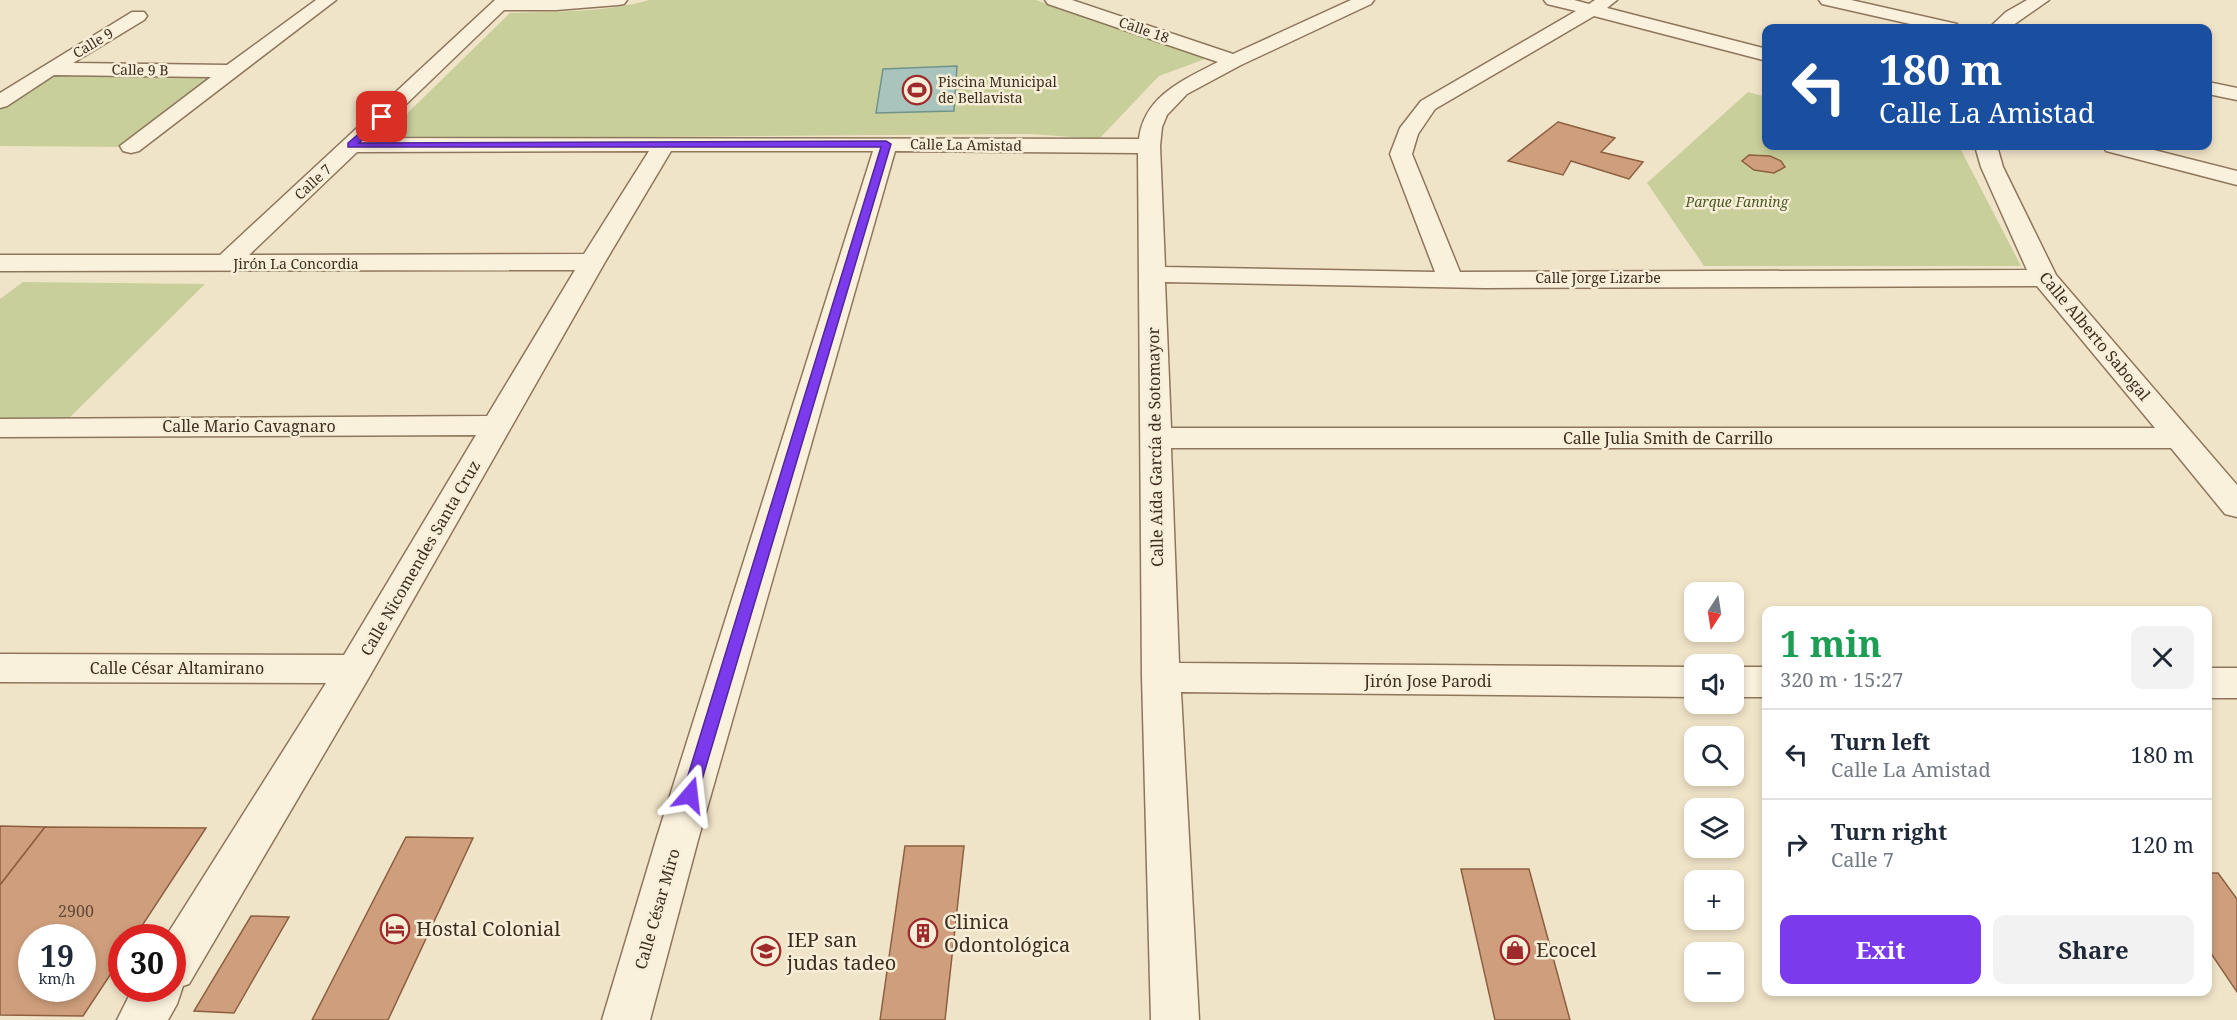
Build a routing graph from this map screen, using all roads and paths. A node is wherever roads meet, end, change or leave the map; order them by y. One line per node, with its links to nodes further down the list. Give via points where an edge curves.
1 (134, 0): 17 (street, Calle 9, via 109,15 138,16)
2 (327, 0): 18 (street)
3 (618, 0): 10 (street, via 556,5)
4 (1054, 0): 12 (street, Calle 18)
5 (1119, 0): 12 (street)
6 (1365, 0): 16 (street, Calle Aída García de Sotomayor)
7 (1553, 0): 11 (street)
8 (1828, 0): 13 (street)
9 (2040, 0): 14 (street)
10 (502, 2): 23 (street, Calle 7)
11 (1599, 5): 15 (street); 34 (street, via 1428,105 1402,141 1401,154)
12 (1089, 12): 16 (street, Calle 18)
13 (1933, 24)
14 (2003, 24)
15 (1762, 54)
16 (1234, 61): 26 (street, Calle Aída García de Sotomayor, via 1180,90 1166,102 1151,128)
17 (50, 69): 18 (street, Calle 9 B); 21 (street, Calle 9)
18 (230, 71): 25 (street)
19 (2212, 89): 20 (street)
20 (2237, 94)
21 (0, 102)
22 (886, 144): 24 (street, Calle La Amistad); 26 (street, Calle La Amistad); 52 (street, Calle César Miro, via 676,840)
23 (351, 145): 24 (street, Calle La Amistad); 32 (street, Calle 7)
24 (664, 145): 30 (street, Calle Nicomendes Santa Cruz)
25 (131, 146)
26 (1149, 146): 33 (street, Calle Aída García de Sotomayor)
27 (1987, 150): 35 (street, Calle Alberto Sabogal)
28 (2129, 150): 29 (street)
29 (2237, 178)
30 (592, 262): 32 (street, Jirón La Concordia); 36 (street, Calle Nicomendes Santa Cruz)
31 (0, 263): 32 (street, Jirón La Concordia)
32 (225, 264)
33 (1151, 274): 34 (street, Calle Jorge Lizarbe); 38 (street, Calle Aída García de Sotomayor)
34 (1450, 278): 35 (street, Calle Jorge Lizarbe)
35 (2044, 278): 39 (street, Calle Alberto Sabogal)
36 (498, 425): 37 (street, Calle Mario Cavagnaro); 42 (street, Calle Nicomendes Santa Cruz)
37 (0, 428)
38 (1155, 438): 39 (street, Calle Julia Smith de Carrillo); 43 (street, Calle Aída García de Sotomayor)
39 (2181, 438): 40 (street, Calle Alberto Sabogal)
40 (2237, 506)
41 (0, 668): 42 (street, Calle César Altamirano)
42 (355, 669): 49 (street, Calle Nicomendes Santa Cruz)
43 (1161, 677): 44 (street, Jirón Jose Parodi); 53 (street, Calle Aída García de Sotomayor)
44 (1684, 682)
45 (1744, 682): 46 (street)
46 (1762, 682)
47 (2212, 683): 48 (street)
48 (2237, 683)
49 (186, 945)
50 (152, 1002): 51 (street)
51 (141, 1020)
52 (626, 1020)
53 (1175, 1020)

